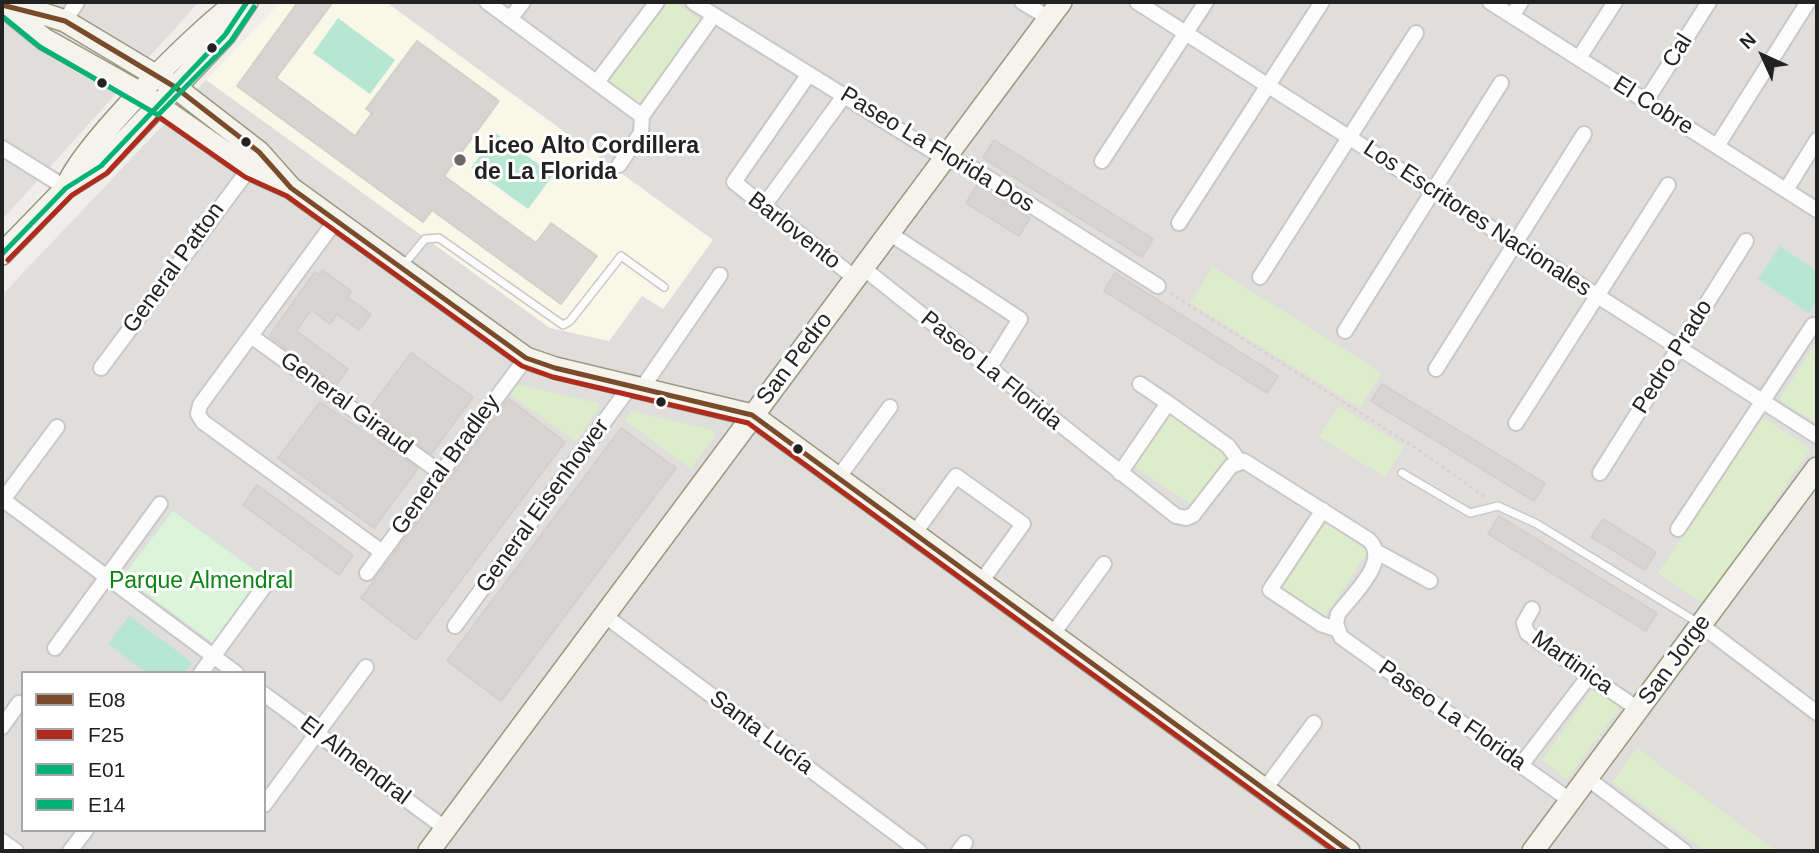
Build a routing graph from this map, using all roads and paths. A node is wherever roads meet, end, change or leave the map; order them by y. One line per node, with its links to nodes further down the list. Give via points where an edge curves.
1 (77, 2): 22 (street)
2 (238, 2): 27 (main road, via 206,26)
3 (247, 2): 27 (main road, via 225,35)
4 (487, 2): 21 (street)
5 (523, 2): 21 (street)
6 (657, 2): 28 (street)
7 (693, 2): 19 (street, Paseo La Florida Dos)
8 (1022, 2): 18 (street)
9 (1137, 2): 23 (street, Los Escritores Nacionales)
10 (1206, 2): 23 (street)
11 (1322, 2): 30 (street)
12 (1490, 2): 20 (street, El Cobre)
13 (1521, 2): 20 (street)
14 (1615, 2): 25 (street)
15 (1709, 2): 33 (street, Cal)
16 (1808, 2): 38 (street)
17 (4, 6): 22 (main road); 32 (main road, via 44,39)
18 (1055, 10): 40 (main road, San Pedro)
19 (714, 15): 26 (street, Paseo La Florida Dos); 34 (street)
20 (1512, 16): 25 (street, El Cobre)
21 (510, 19): 28 (street)
22 (65, 21): 27 (main road)
23 (1186, 33): 30 (street, Los Escritores Nacionales); 41 (street)
24 (1416, 33): 36 (street)
25 (1579, 58): 33 (street, El Cobre)
26 (809, 74): 31 (street, Paseo La Florida Dos); 49 (street, Barlovento, via 734,182)
27 (167, 82): 32 (main road); 46 (main road, via 259,152)
28 (597, 82): 34 (street)
29 (1502, 83): 48 (street)
30 (1268, 85): 36 (street, Los Escritores Nacionales); 52 (street)
31 (844, 96): 40 (street, Paseo La Florida Dos); 49 (street)
32 (150, 100): 43 (main road); 45 (main road, via 76,165)
33 (1646, 101): 38 (street, El Cobre)
34 (642, 116): 42 (street, via 640,133)
35 (1584, 134): 55 (street)
36 (1350, 138): 48 (street, Los Escritores Nacionales); 60 (street)
37 (1817, 140): 47 (street)
38 (1717, 146): 47 (street, El Cobre)
39 (2, 148): 45 (street)
40 (944, 158): 53 (main road, San Pedro); 61 (street, Paseo La Florida Dos, via 974,169)
41 (1102, 161)
42 (619, 165)
43 (249, 169): 46 (main road); 69 (street, General Patton)
44 (1668, 185): 63 (street)
45 (66, 188): 56 (main road)
46 (291, 188): 51 (main road)
47 (1786, 190): 50 (street, El Cobre)
48 (1433, 191): 55 (street, Los Escritores Nacionales); 65 (street)
49 (763, 207): 58 (street, Barlovento)
50 (1817, 210)
51 (336, 220): 57 (main road); 66 (street)
52 (1179, 223)
53 (889, 233): 58 (main road, San Pedro); 71 (street, via 1020,319)
54 (1746, 241): 67 (street, Pedro Prado)
55 (1515, 243): 63 (street, Los Escritores Nacionales); 70 (street)
56 (2, 254)
57 (401, 268): 62 (lane, via 425,239 439,238 563,325 621,256); 68 (main road)
58 (859, 273): 71 (street, Paseo La Florida); 77 (main road, San Pedro)
59 (720, 275): 73 (street, General Eisenhower)
60 (1260, 277)
61 (1158, 286): 90 (path, via 1413,446)
62 (664, 287)
63 (1597, 295): 67 (street, Los Escritores Nacionales); 78 (street)
64 (1813, 325): 74 (street)
65 (1345, 331)
66 (251, 336): 83 (street, General Giraud); 94 (street, via 198,414)
67 (1679, 348): 74 (street, Los Escritores Nacionales); 84 (street, Pedro Prado)
68 (526, 358): 73 (main road); 83 (street, General Bradley)
69 (101, 368)
70 (1436, 369)
71 (988, 370): 85 (street, Paseo La Florida)
72 (1140, 384): 75 (street)
73 (637, 387): 77 (main road); 105 (street, General Eisenhower)
74 (1763, 401): 80 (street, Los Escritores Nacionales); 92 (street)
75 (1168, 403): 81 (street, via 1228,446); 85 (street)
76 (890, 407): 87 (street)
77 (752, 415): 87 (main road); 103 (main road, San Pedro)
78 (1516, 423)
79 (57, 427): 88 (street)
80 (1817, 436)
81 (1239, 461): 85 (street, Paseo La Florida, via 1186,518 1176,516); 91 (street, via 1248,462)
82 (1817, 470): 104 (main road, San Jorge)
83 (441, 472): 94 (street, General Bradley)
84 (1600, 472)
85 (1120, 473)
86 (1402, 473): 90 (lane, via 1470,513)
87 (838, 478): 93 (main road)
88 (2, 500): 98 (street)
89 (160, 504): 98 (street)
90 (1498, 506): 104 (lane, via 1537,524)
91 (1323, 510): 95 (street, via 1369,540); 106 (street, Paseo La Florida, via 1270,590)
92 (1678, 529)
93 (914, 534): 100 (main road); 100 (street, via 956,476 990,500 1023,524)
94 (382, 552): 97 (street, General Bradley)
95 (1377, 552): 99 (street); 106 (street, via 1374,565 1338,614)
96 (1104, 564): 107 (street)
97 (367, 573)
98 (107, 577): 108 (street); 109 (street)
99 (1430, 581)
100 (981, 582): 107 (main road)
101 (266, 584): 109 (street)
102 (1532, 609): 113 (street, Martinica, via 1524,623 1527,633)
103 (604, 615): 126 (main road, San Pedro); 132 (street, Santa Lucía)
104 (1701, 625): 116 (main road, San Jorge); 117 (street)
105 (455, 626)
106 (1336, 629): 121 (street, Paseo La Florida, via 1419,695)
107 (1052, 635): 123 (main road)
108 (55, 648)
109 (213, 656): 111 (street); 112 (street)
110 (366, 667): 120 (street)
111 (202, 671)
112 (233, 671)
113 (1589, 676): 116 (street, Martinica); 121 (street)
114 (266, 695): 120 (street, El Almendral)
115 (19, 703): 119 (street)
116 (1639, 709): 122 (main road, San Jorge)
117 (1817, 713)
118 (1314, 723): 123 (street)
119 (2, 727)
120 (317, 733): 125 (street); 126 (street, El Almendral)
121 (1521, 765): 124 (street, Paseo La Florida)
122 (1587, 778): 124 (main road, San Jorge); 135 (street)
123 (1264, 790): 133 (main road)
124 (1571, 801): 134 (main road, San Jorge)
125 (266, 802)
126 (446, 829): 131 (main road, San Pedro)
127 (84, 832): 130 (street)
128 (2, 841): 129 (street)
129 (16, 851)
130 (70, 851)
131 (429, 851)
132 (919, 851)
133 (1349, 851)
134 (1533, 851)
135 (1684, 851)

